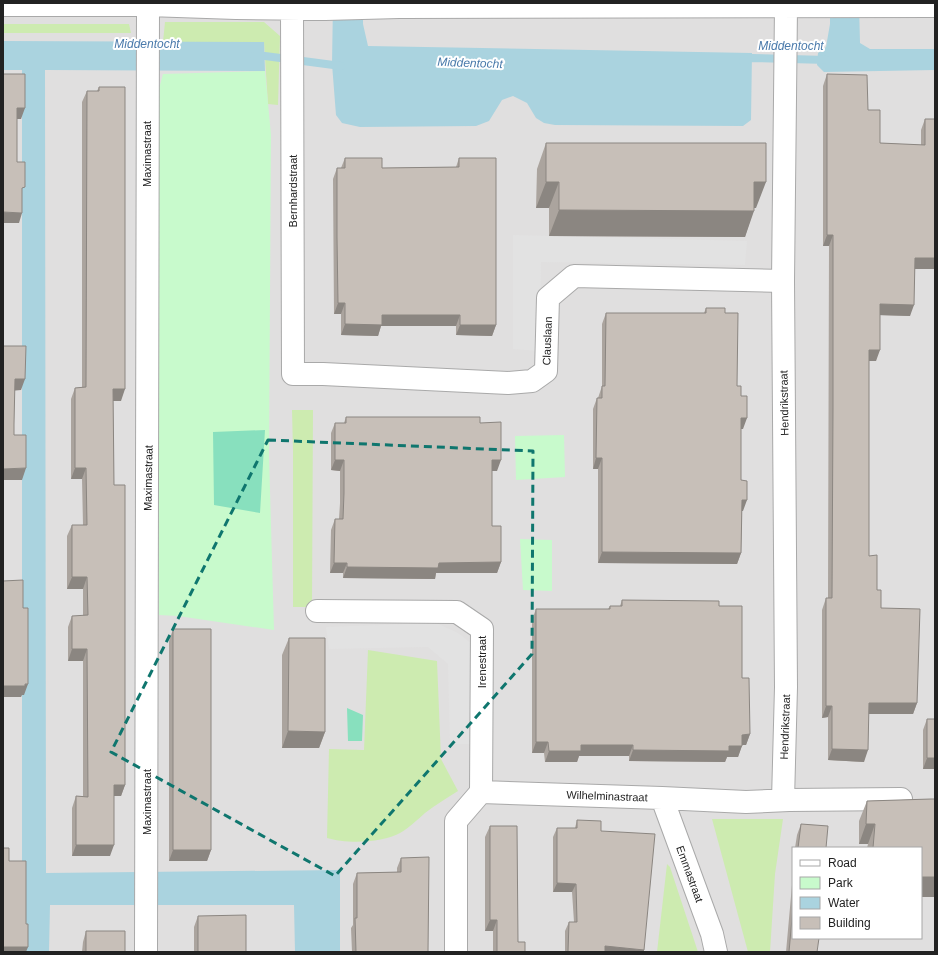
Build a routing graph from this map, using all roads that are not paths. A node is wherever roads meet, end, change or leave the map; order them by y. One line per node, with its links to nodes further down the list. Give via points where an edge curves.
1 (113, 4): 2 (street); 3 (street)
2 (3, 5)
3 (148, 5): 7 (street); 15 (street, Maximastraat)
4 (399, 5): 6 (street); 7 (street)
5 (935, 6): 6 (street)
6 (786, 7): 8 (street, Hendrikstraat)
7 (292, 8): 9 (street, Bernhardstraat)
8 (783, 281): 9 (street, Clauslaan, via 574,276 548,298 546,371 532,381 508,383); 14 (street, Hendrikstraat, via 786,686)
9 (293, 374)
10 (317, 611): 11 (street, Irenestraat, via 457,612 482,629)
11 (481, 792): 12 (street, Wilhelminastraat); 16 (street, via 456,821)
12 (662, 798): 14 (street, Wilhelminastraat, via 746,802); 17 (street, Emmastraat, via 712,934)
13 (902, 799): 14 (street, Wilhelminastraat)
14 (782, 800)
15 (146, 952)
16 (456, 952)
17 (716, 952)

